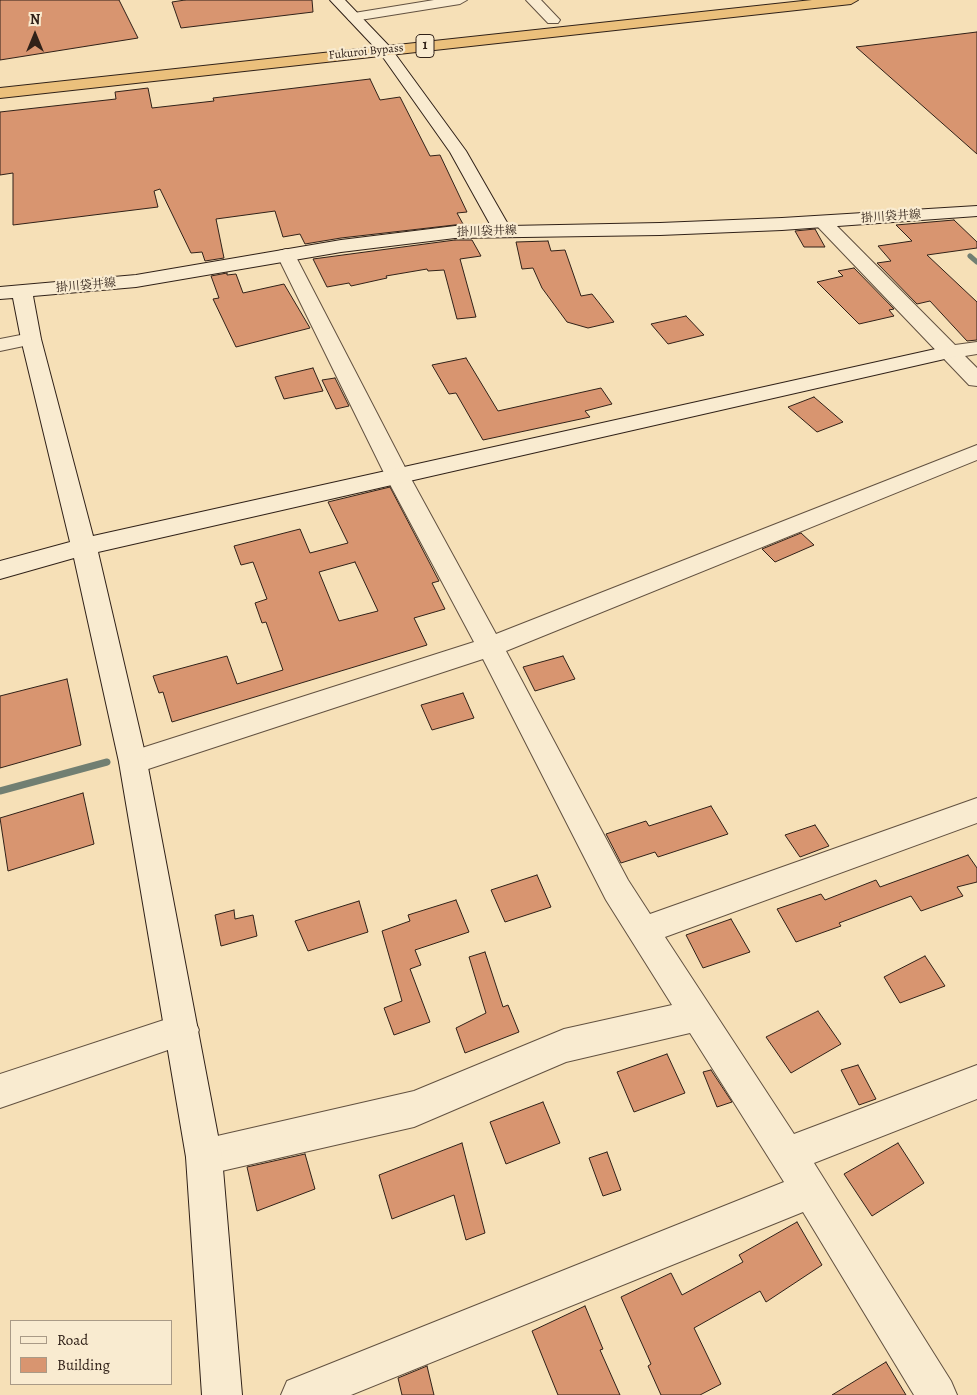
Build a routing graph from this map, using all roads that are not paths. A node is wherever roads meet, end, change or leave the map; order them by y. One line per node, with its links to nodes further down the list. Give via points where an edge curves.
1 (337, 0): 6 (street)
2 (460, 0): 6 (street)
3 (533, 0): 7 (street)
4 (740, 0): 7 (highway, Fukuroi Bypass / 1)
5 (851, 0): 8 (highway, Fukuroi Bypass / 1)
6 (354, 17): 8 (street)
7 (553, 20): 8 (highway, Fukuroi Bypass / 1)
8 (380, 44): 9 (highway, Fukuroi Bypass / 1); 10 (highway, Fukuroi Bypass / 1); 13 (street, via 458,151)
9 (0, 80)
10 (0, 93)
11 (977, 211): 12 (street, 掛川袋井線)
12 (823, 222): 13 (street, 掛川袋井線); 20 (street)
13 (503, 231): 14 (street, 掛川袋井線, via 413,236)
14 (286, 255): 16 (street, 掛川袋井線, via 136,281); 23 (street)
15 (0, 292): 16 (street, 掛川袋井線)
16 (22, 292): 17 (street)
17 (31, 339): 18 (street); 24 (street)
18 (0, 345)
19 (977, 348): 20 (street)
20 (949, 352): 21 (street); 23 (street)
21 (977, 380)
22 (977, 452): 26 (street)
23 (397, 475): 24 (street); 26 (street)
24 (84, 547): 25 (street); 27 (street)
25 (0, 570)
26 (490, 647): 27 (street); 29 (street, via 617,890)
27 (134, 762): 31 (street)
28 (977, 810): 29 (street)
29 (643, 931): 30 (street)
30 (698, 1015): 34 (street); 35 (street, via 564,1046 414,1109)
31 (182, 1030): 33 (street); 35 (street)
32 (977, 1082): 34 (street)
33 (0, 1091)
34 (787, 1155): 36 (street)
35 (204, 1157): 37 (street)
36 (811, 1190): 38 (street); 39 (street)
37 (222, 1395)
38 (301, 1395)
39 (937, 1395)

